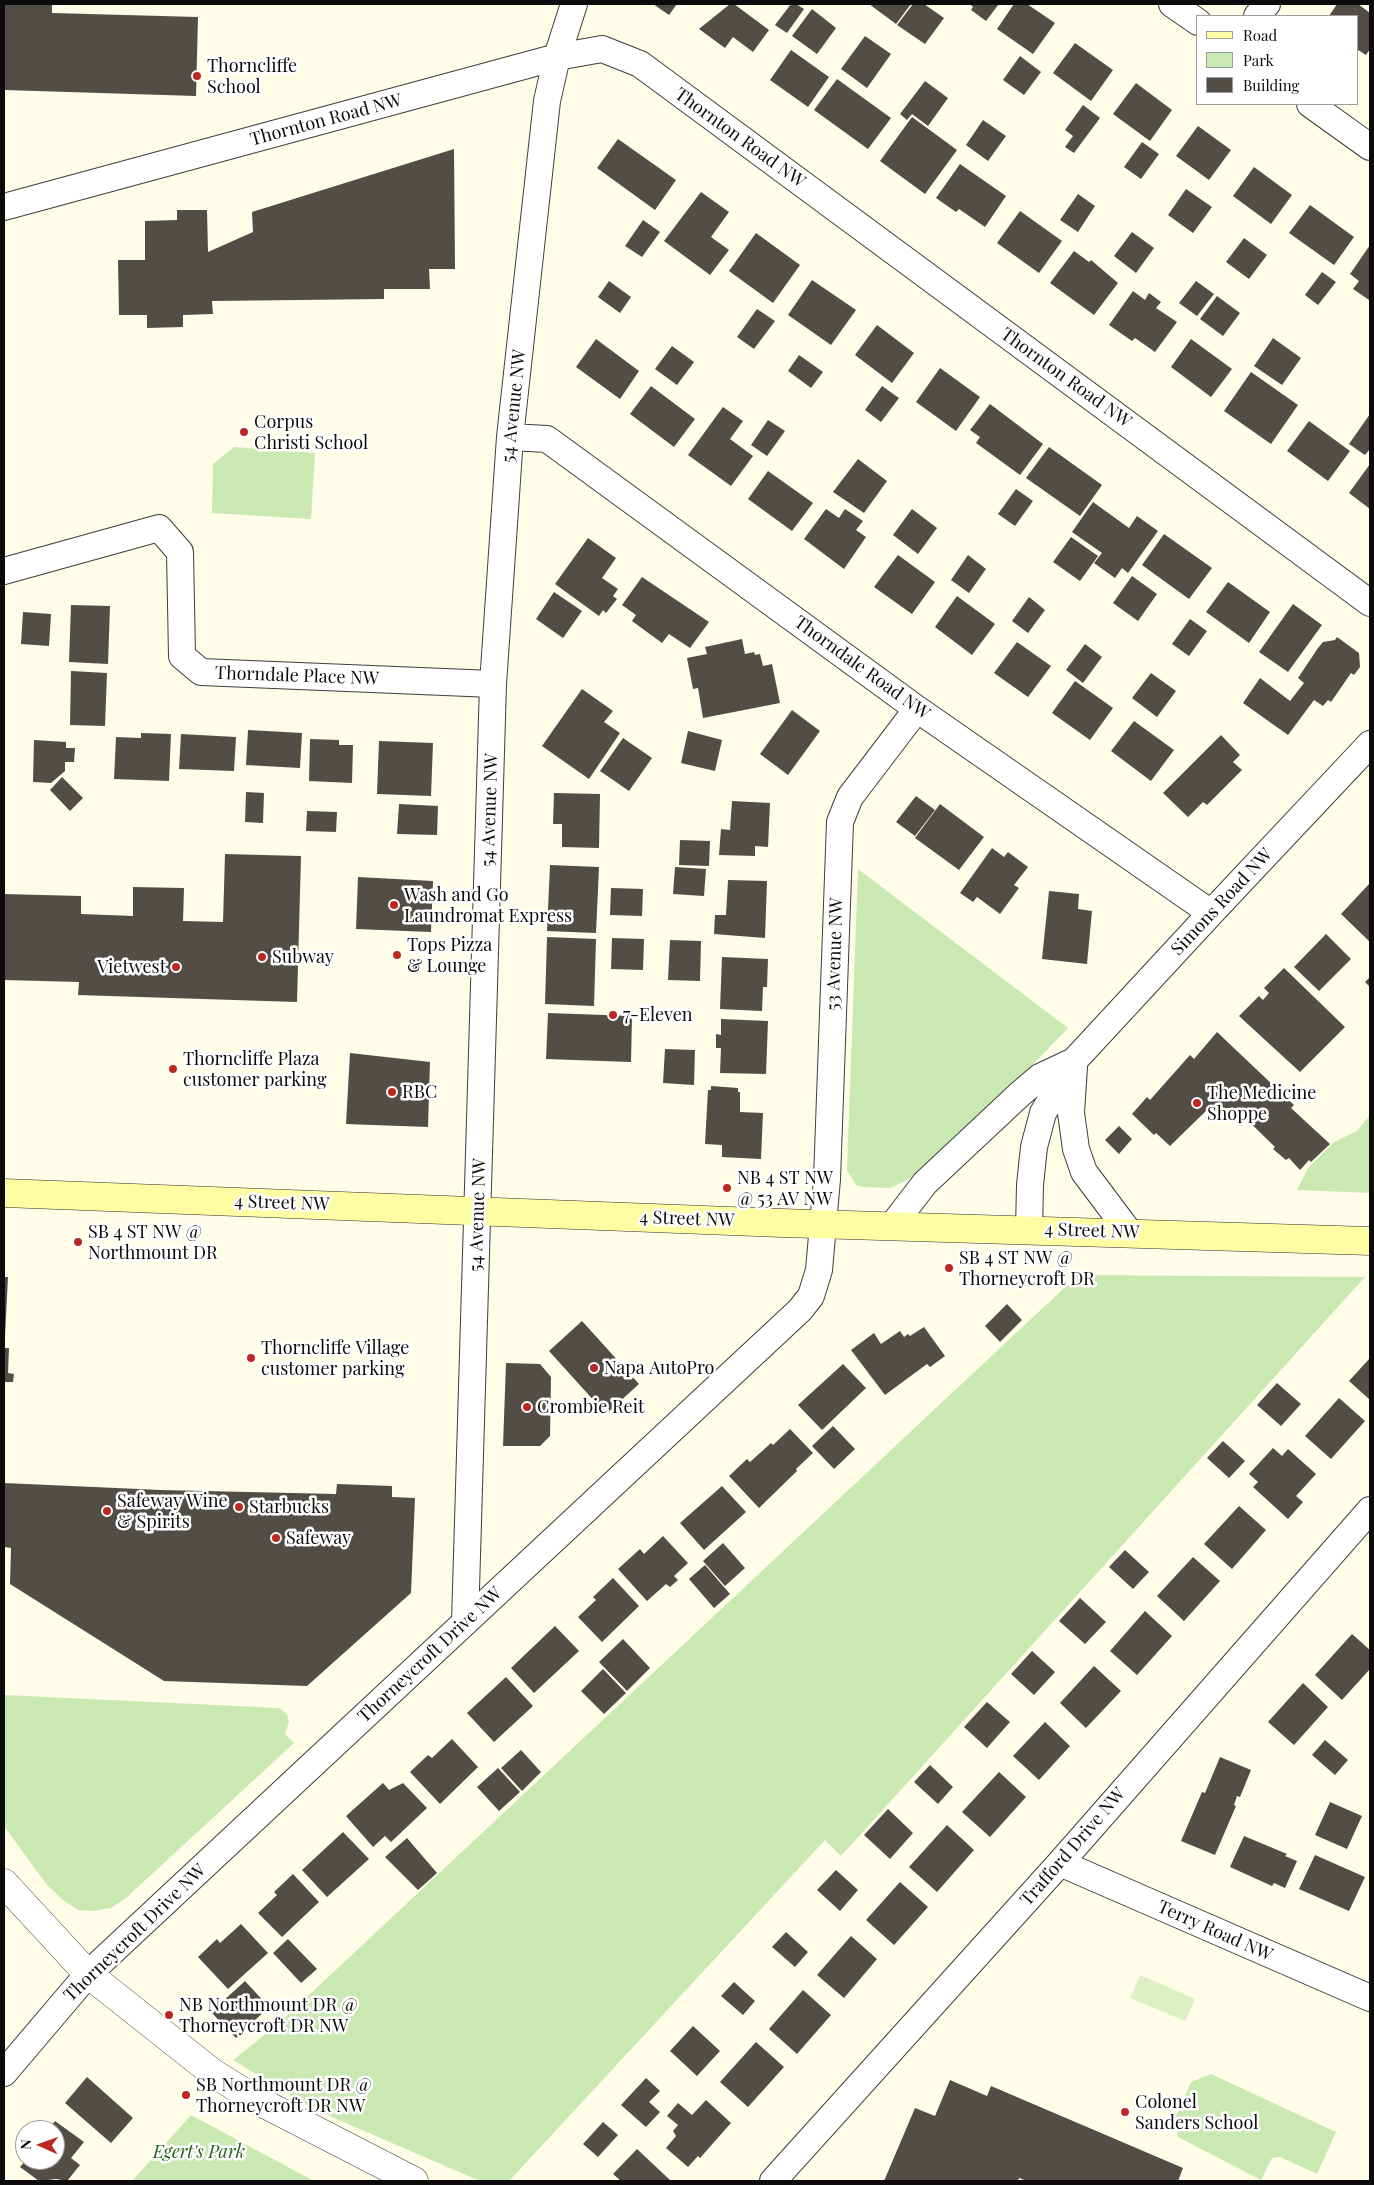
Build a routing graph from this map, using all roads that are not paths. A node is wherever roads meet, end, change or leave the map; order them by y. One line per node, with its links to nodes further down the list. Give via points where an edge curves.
1 (574, 4): 6 (street, 54 Avenue NW)
2 (1172, 4): 5 (street)
3 (1267, 4): 4 (street)
4 (1258, 15)
5 (1196, 21)
6 (557, 58): 9 (street, Thornton Road NW); 10 (street, 54 Avenue NW, via 547,100); 12 (street, Thornton Road NW, via 602,49 640,64)
7 (1311, 105): 8 (street)
8 (1370, 147)
9 (4, 207)
10 (510, 437): 13 (street, 54 Avenue NW); 14 (street, Thorndale Road NW, via 547,439)
11 (4, 571): 13 (street, Thorndale Place NW, via 159,528 180,552 182,656 201,672)
12 (1370, 602)
13 (493, 684): 19 (street, 54 Avenue NW)
14 (917, 709): 16 (street, Thorndale Road NW); 20 (street, 53 Avenue NW, via 850,797 840,822)
15 (1370, 744): 16 (street, Simons Road NW)
16 (1211, 912): 17 (street, Simons Road NW)
17 (1074, 1062): 21 (street, Simons Road NW, via 1040,1077 1020,1094 925,1183); 22 (street, Simons Road NW, via 1043,1113 1034,1147); 23 (street, via 1071,1113 1076,1149 1084,1172)
18 (4, 1193): 19 (main road, 4 Street NW)
19 (478, 1210): 20 (main road, 4 Street NW); 26 (street, 54 Avenue NW)
20 (823, 1224): 21 (main road, 4 Street NW); 26 (street, Thorneycroft Drive NW, via 819,1270 811,1296 800,1310)
21 (892, 1226): 22 (main road, 4 Street NW)
22 (1029, 1230): 23 (main road, 4 Street NW)
23 (1130, 1232): 24 (main road, 4 Street NW)
24 (1370, 1242)
25 (1370, 1510): 27 (street, Trafford Drive NW)
26 (465, 1622): 29 (street, Thorneycroft Drive NW)
27 (1060, 1863): 30 (street, Terry Road NW); 33 (street, Trafford Drive NW)
28 (4, 1883): 29 (street)
29 (88, 1974): 31 (street, Thorneycroft Drive NW); 32 (street, via 213,2073 255,2100)
30 (1370, 1998)
31 (4, 2073)
32 (414, 2181)
33 (773, 2181)

